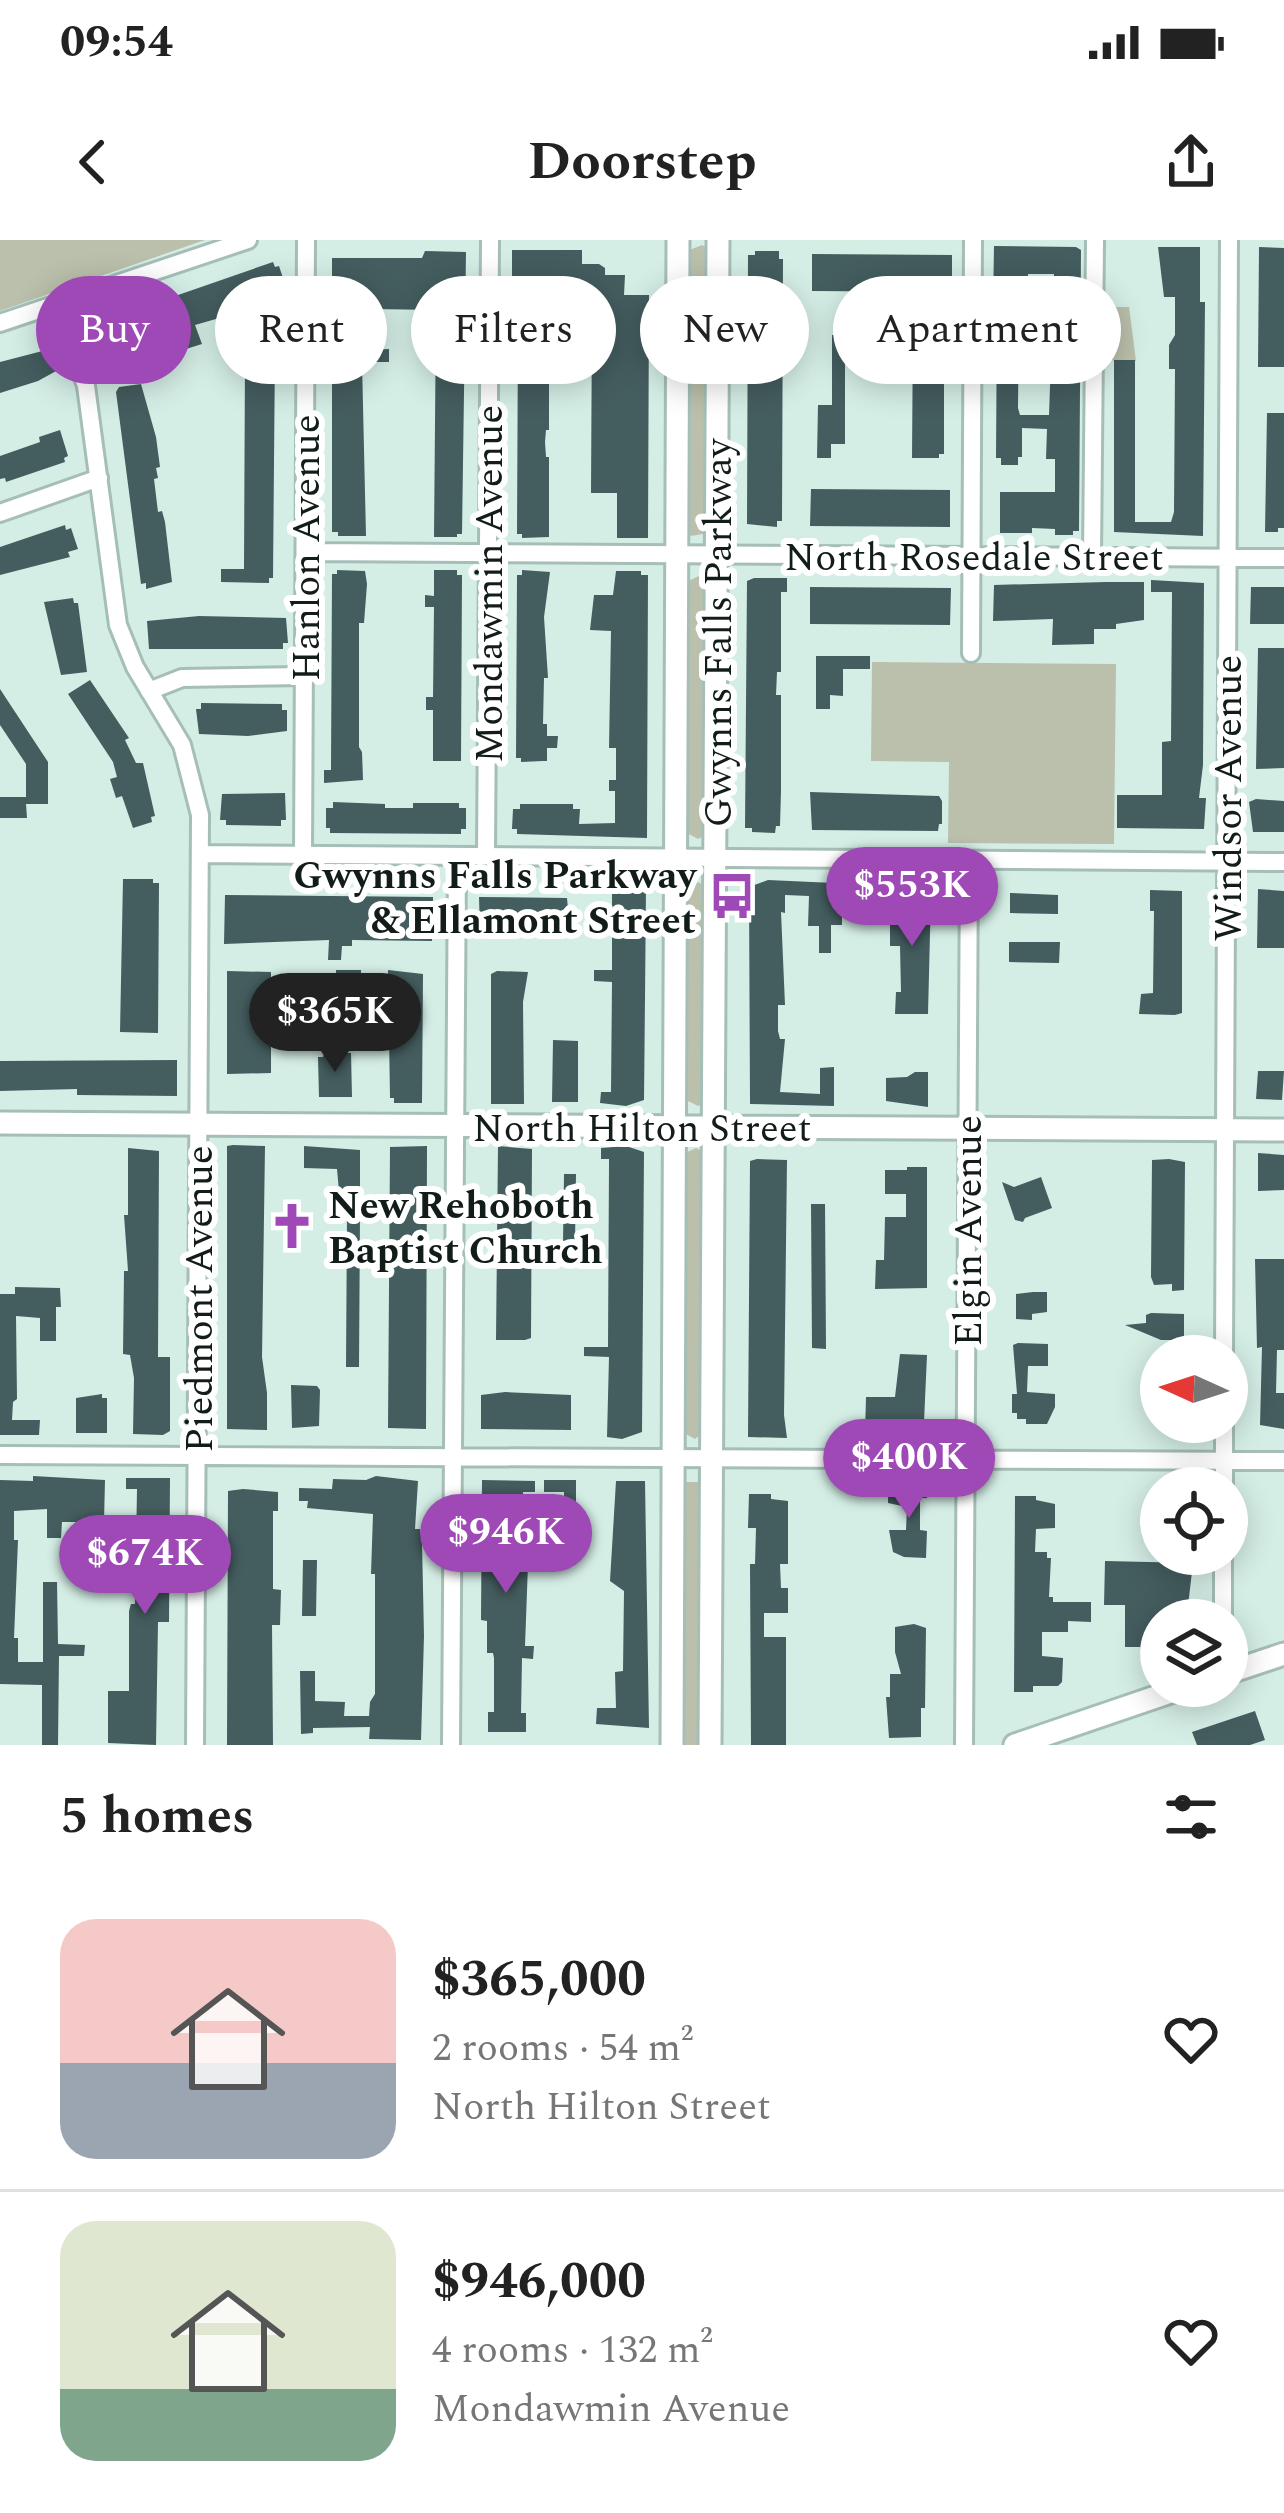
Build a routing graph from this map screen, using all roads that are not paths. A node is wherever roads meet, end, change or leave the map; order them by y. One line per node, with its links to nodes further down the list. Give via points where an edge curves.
1 (248, 240): 9 (street)
2 (306, 240): 15 (street, Hanlon Avenue)
3 (490, 240): 16 (street, Mondawmin Avenue)
4 (678, 240): 17 (main road, Gwynns Falls Parkway)
5 (718, 240): 18 (main road, Gwynns Falls Parkway)
6 (973, 240): 19 (street)
7 (1095, 240): 20 (street)
8 (1229, 240): 21 (street, Windsor Avenue)
9 (139, 276)
10 (36, 311): 11 (street)
11 (0, 323)
12 (85, 384): 13 (street, Piedmont Avenue)
13 (99, 478): 14 (street); 25 (street, Piedmont Avenue, via 118,625)
14 (0, 513)
15 (305, 552): 16 (street, North Rosedale Street); 24 (street, Hanlon Avenue)
16 (488, 553): 17 (street, North Rosedale Street); 29 (street, Mondawmin Avenue)
17 (677, 554): 18 (street, North Rosedale Street); 30 (main road, Gwynns Falls Parkway)
18 (718, 555): 19 (street, North Rosedale Street); 31 (main road, Gwynns Falls Parkway)
19 (972, 556): 20 (street, North Rosedale Street); 23 (street)
20 (1092, 557): 21 (street, North Rosedale Street)
21 (1228, 558): 22 (street, North Rosedale Street); 33 (street, Windsor Avenue)
22 (1284, 558)
23 (971, 653)
24 (304, 676): 25 (street, via 182,677); 27 (street, Hanlon Avenue)
25 (149, 691): 26 (street, Piedmont Avenue, via 189,765)
26 (201, 854): 27 (street); 36 (street, Piedmont Avenue)
27 (303, 855): 28 (street)
28 (457, 856): 29 (street); 37 (street)
29 (486, 856): 30 (street)
30 (675, 858): 31 (street); 38 (main road, Gwynns Falls Parkway)
31 (716, 858): 32 (street); 39 (main road, Gwynns Falls Parkway)
32 (969, 860): 33 (street); 40 (street, Elgin Avenue)
33 (1227, 862): 34 (street); 41 (street, Windsor Avenue)
34 (1284, 862)
35 (0, 1123): 36 (main road, North Hilton Street)
36 (199, 1124): 37 (main road, North Hilton Street); 46 (street, Piedmont Avenue)
37 (455, 1126): 38 (main road, North Hilton Street); 47 (street)
38 (674, 1126): 39 (main road, North Hilton Street); 48 (main road, Gwynns Falls Parkway)
39 (714, 1126): 40 (main road, North Hilton Street); 49 (main road, Gwynns Falls Parkway)
40 (968, 1128): 41 (main road, North Hilton Street); 50 (street, Elgin Avenue)
41 (1225, 1130): 42 (main road, North Hilton Street); 43 (street, Windsor Avenue)
42 (1284, 1130)
43 (1224, 1335)
44 (1224, 1443): 51 (street)
45 (0, 1455): 46 (street)
46 (197, 1456): 47 (street); 57 (street, Piedmont Avenue)
47 (453, 1457): 48 (street); 58 (street)
48 (674, 1458): 49 (street); 59 (main road, Gwynns Falls Parkway)
49 (711, 1458): 50 (street); 60 (main road, Gwynns Falls Parkway)
50 (966, 1459): 51 (street); 61 (street, Elgin Avenue)
51 (1224, 1460): 52 (street); 53 (street)
52 (1284, 1461)
53 (1224, 1467)
54 (1284, 1654): 55 (main road)
55 (1248, 1665)
56 (1140, 1702): 62 (main road)
57 (195, 1745)
58 (452, 1745)
59 (672, 1745)
60 (710, 1745)
61 (964, 1745)
62 (1015, 1745)

